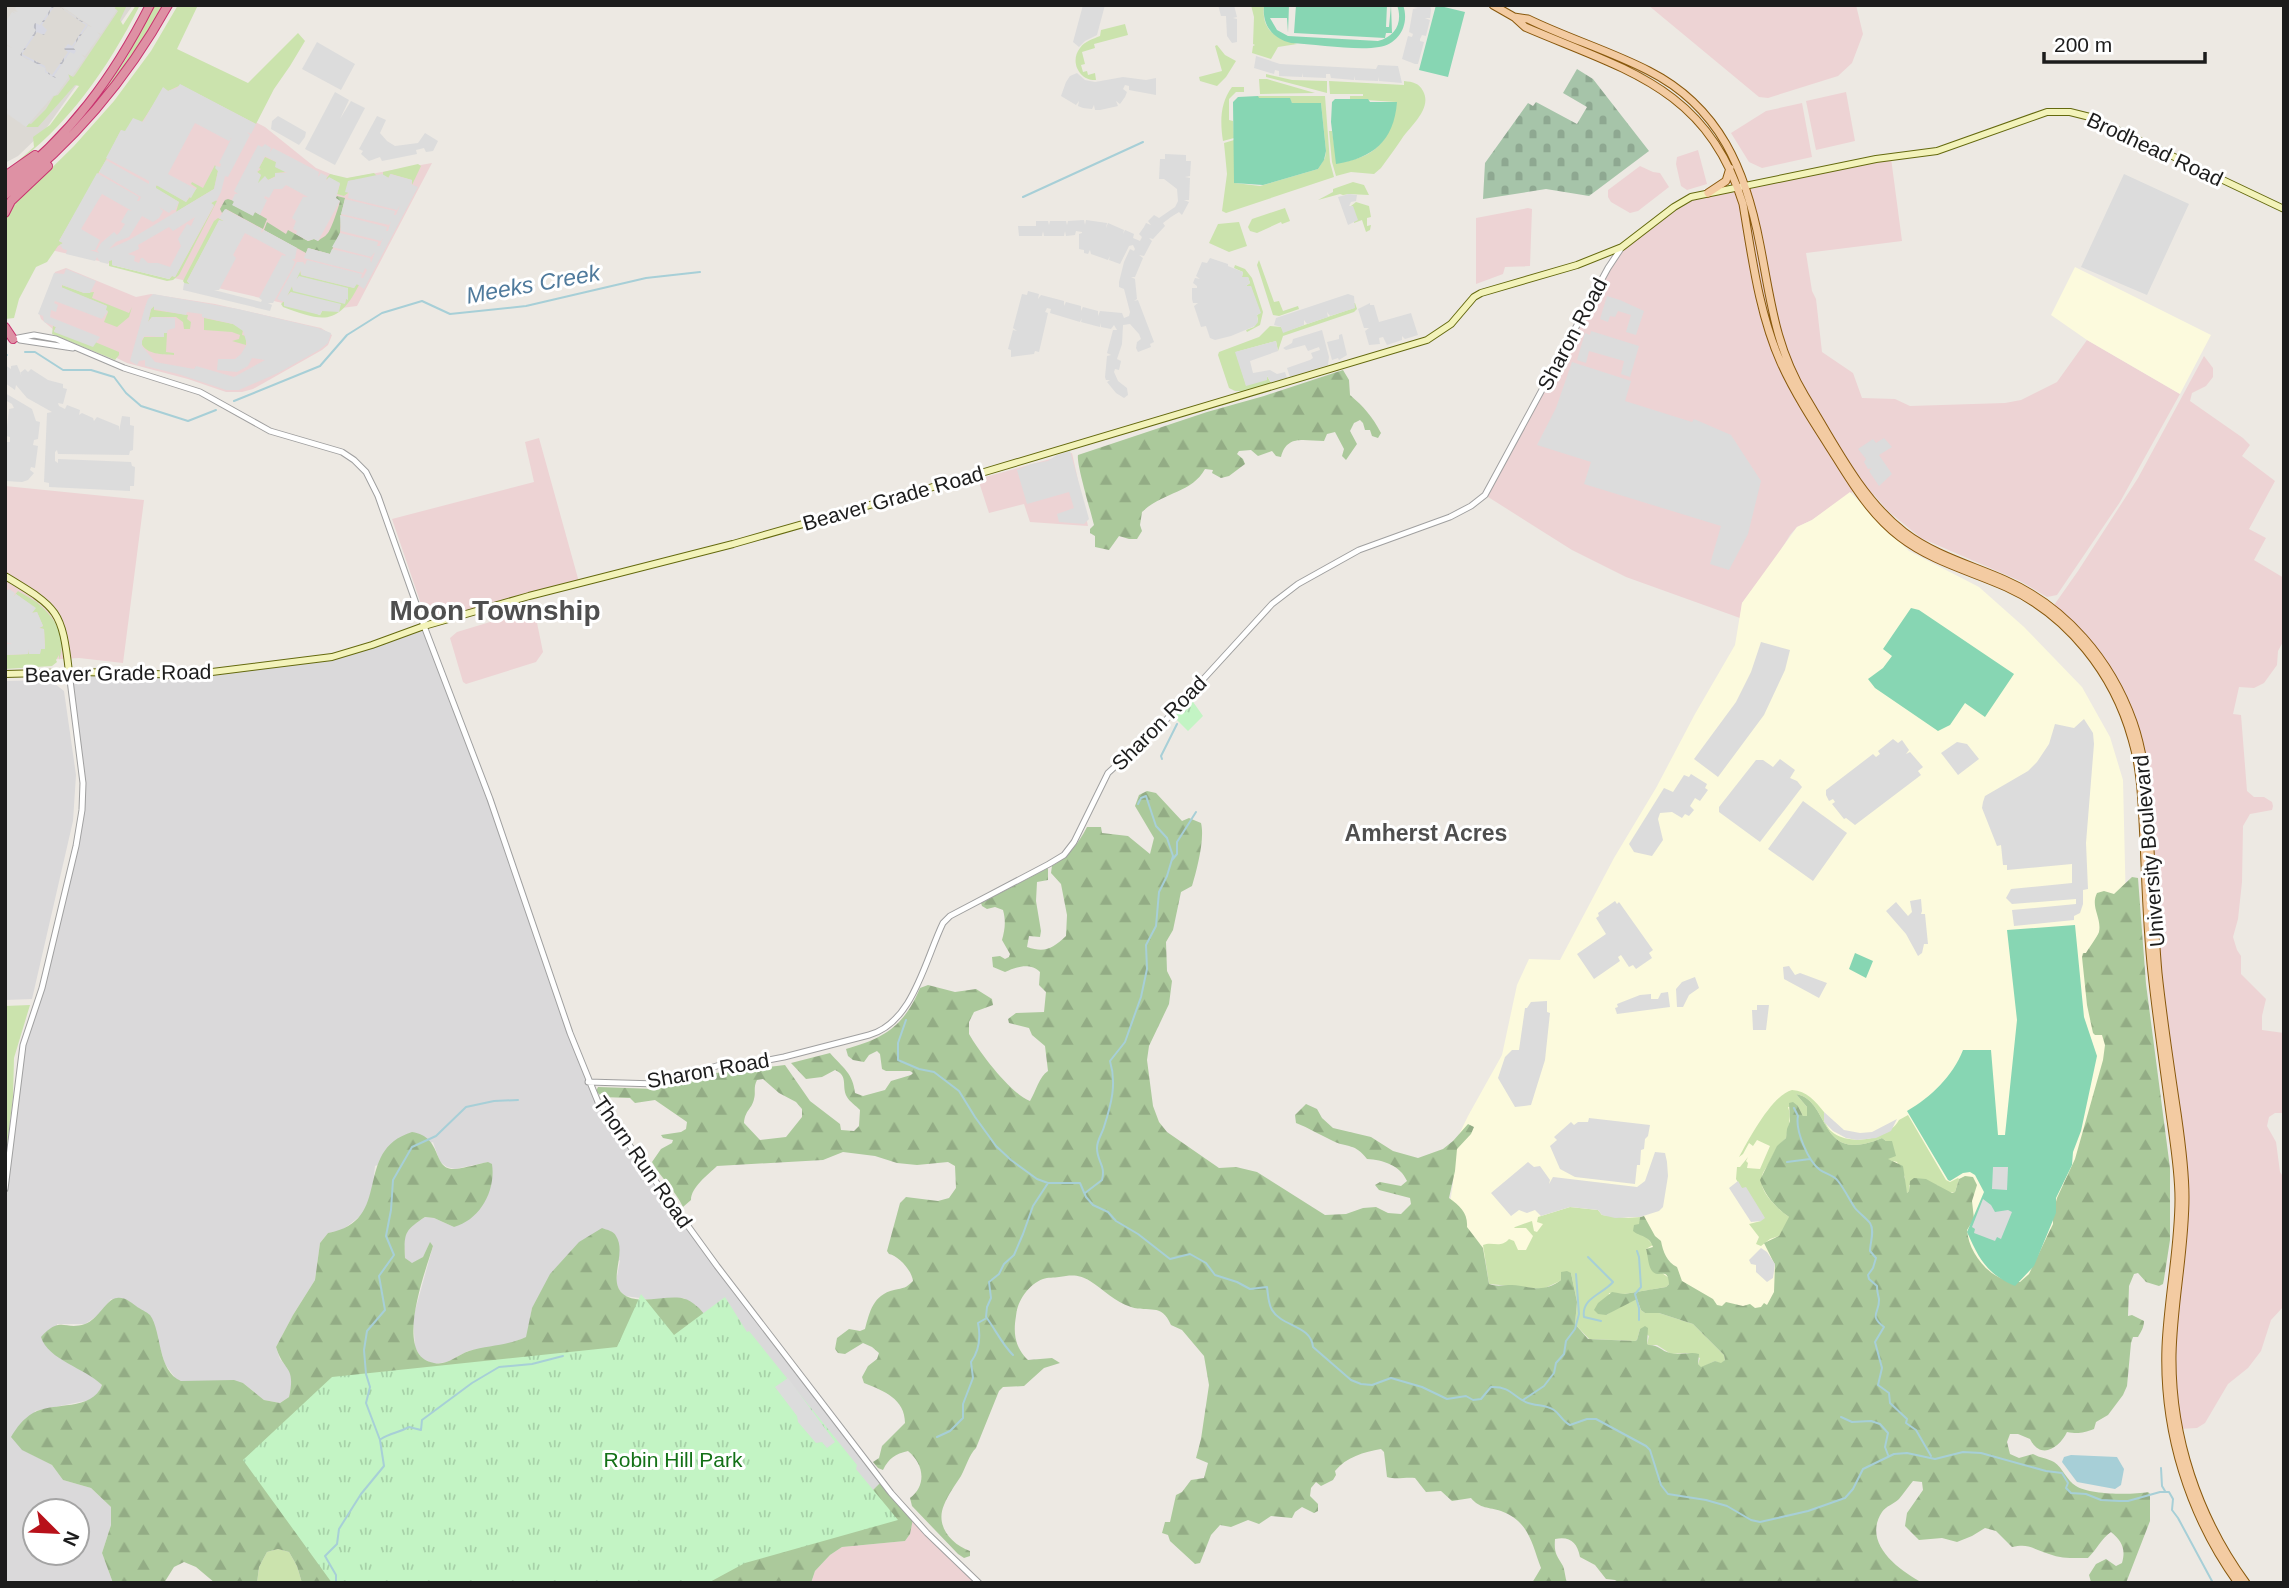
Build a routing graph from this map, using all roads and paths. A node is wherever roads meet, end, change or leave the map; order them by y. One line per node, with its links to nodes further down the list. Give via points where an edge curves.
1 (150, 5): 5 (highway)
2 (169, 5): 6 (highway)
3 (1493, 5): 4 (main road, University Boulevard)
4 (1514, 17): 7 (main road, University Boulevard, via 1525,27 1624,67 1665,90 1703,126); 10 (main road, University Boulevard, via 1639,66 1669,83 1697,106 1721,135 1736,160)
5 (97, 94): 8 (highway, via 43,148); 9 (highway, via 60,138)
6 (95, 111): 12 (highway); 14 (highway, via 83,131 11,201)
7 (1730, 167): 10 (main road, University Boulevard); 11 (main road, via 1726,181)
8 (5, 176)
9 (5, 186)
10 (1742, 187): 11 (main road, Beaver Grade Road); 13 (main road, Brodhead Road, via 1937,151 2033,116 2062,111 2096,120); 25 (main road, University Boulevard, via 1763,307 1780,360 1798,397 1865,502 1890,529 1919,549 2016,592 2054,617 2097,664 2127,722 2140,782 2152,974 2178,1173 2166,1347 2169,1408 2192,1499); 26 (main road, University Boulevard, via 1753,211 1774,324 1786,360 1867,494 1921,544 2021,588 2060,614 2096,653 2131,716 2145,771 2158,973 2184,1167 2172,1354 2175,1407 2198,1497)
11 (1708, 193): 15 (main road, Beaver Grade Road, via 1674,207)
12 (5, 195)
13 (2284, 209)
14 (5, 213)
15 (1622, 247): 19 (main road, Beaver Grade Road, via 1481,293 1451,324 1424,341 733,544); 22 (street, Sharon Road, via 1485,495 1450,517 1359,550 1272,604 1165,721 1108,773 1064,855 943,923 904,1011 892,1024 881,1032 847,1041 764,1061 720,1065 657,1084)
16 (5, 327): 17 (highway)
17 (9, 339): 19 (street, Thorn Run Road, via 34,335 63,341 131,371 200,392 270,431 333,448 355,460 379,496)
18 (5, 576): 20 (main road, via 54,611 64,635)
19 (424, 626): 20 (main road, Beaver Grade Road, via 332,657 227,671 188,675); 22 (street, Thorn Run Road, via 490,799)
20 (69, 672): 21 (main road, Beaver Grade Road); 23 (street, via 82,810 41,988 23,1045)
21 (5, 674)
22 (588, 1082): 24 (street, Thorn Run Road, via 709,1255 891,1493)
23 (5, 1189)
24 (979, 1583)
25 (2238, 1583)
26 (2246, 1583)

